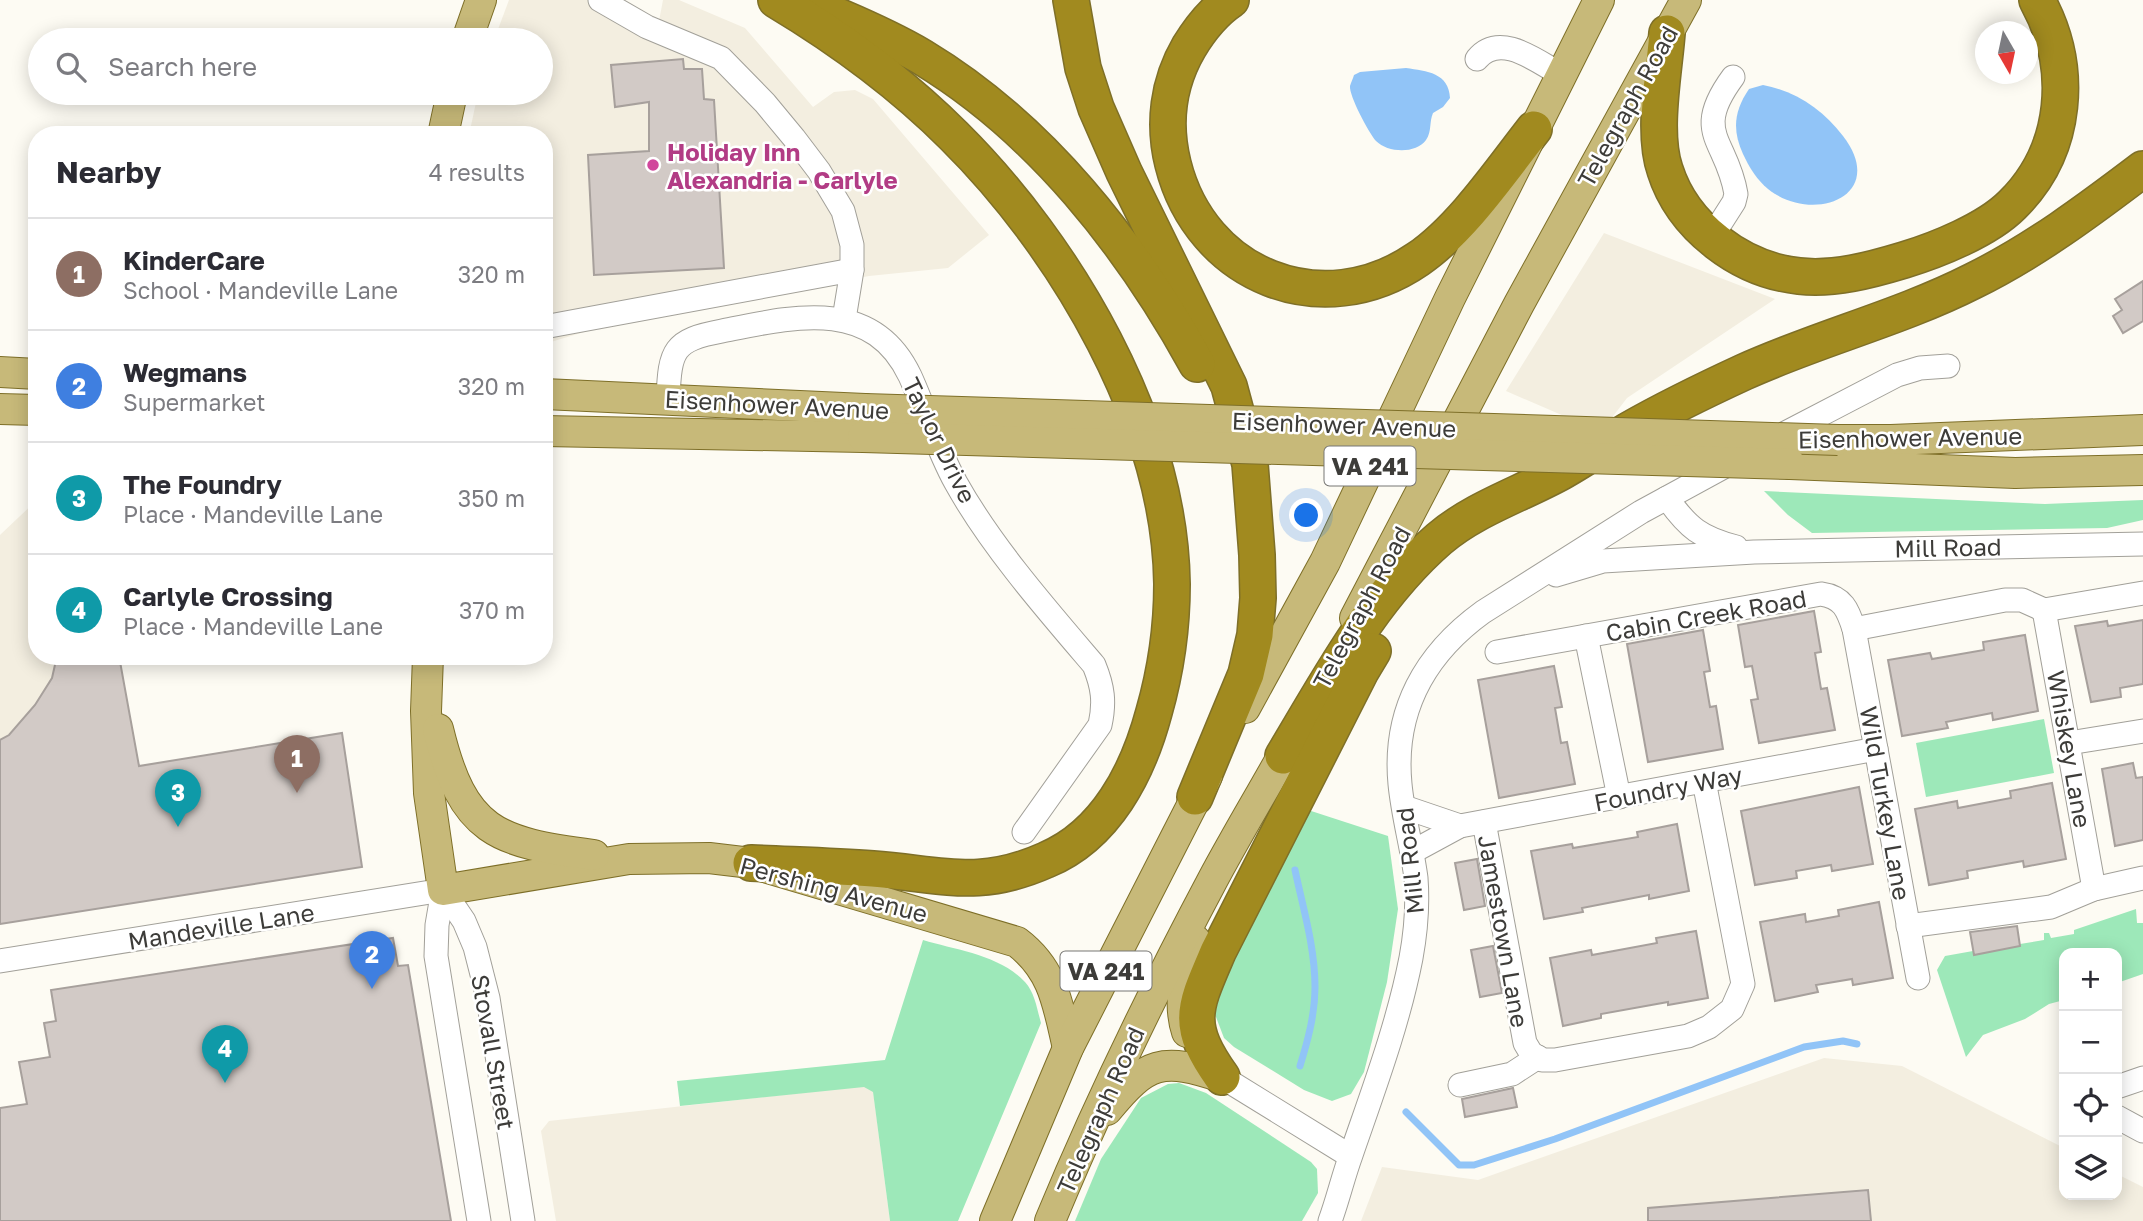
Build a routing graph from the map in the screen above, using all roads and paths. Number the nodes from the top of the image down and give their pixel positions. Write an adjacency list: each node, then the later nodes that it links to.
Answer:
1 (481, 0): 10 (main road)
2 (600, 0): 20 (street)
3 (776, 0): 59 (highway)
4 (799, 0): 36 (highway)
5 (1071, 0): 36 (highway)
6 (1231, 0): 17 (highway)
7 (1598, 0): 13 (main road, VA 241)
8 (1686, 0): 11 (main road, Telegraph Road / VA 241)
9 (2037, 0): 19 (highway)
10 (471, 28)
11 (1667, 33): 19 (highway); 49 (main road, Telegraph Road / VA 241)
12 (1477, 59): 13 (street)
13 (1560, 74): 17 (main road, VA 241)
14 (1733, 77): 19 (street)
15 (449, 105): 16 (main road)
16 (445, 126)
17 (1534, 129): 51 (main road, VA 241)
18 (2143, 169): 34 (highway)
19 (1711, 237)
20 (852, 270): 21 (street); 22 (street)
21 (844, 319): 27 (street, Taylor Drive); 56 (street, Taylor Drive)
22 (553, 325)
23 (1948, 366): 35 (street)
24 (0, 372): 25 (main road)
25 (28, 374)
26 (553, 394): 27 (main road, Eisenhower Avenue)
27 (668, 398): 30 (main road, Eisenhower Avenue)
28 (0, 409): 29 (main road)
29 (28, 410)
30 (864, 423): 31 (main road, Eisenhower Avenue); 32 (main road, Eisenhower Avenue, bridge); 33 (main road, Eisenhower Avenue, bridge)
31 (553, 430)
32 (2143, 430)
33 (2143, 470)
34 (1561, 472): 49 (highway); 69 (highway)
35 (1667, 498): 38 (street, Mill Road); 39 (street, Mill Road)
36 (1252, 511): 51 (highway)
37 (2143, 544): 38 (street, Mill Road)
38 (1754, 552): 39 (street, Mill Road)
39 (1527, 585): 53 (street, Mill Road)
40 (2143, 593): 41 (street)
41 (2044, 610): 42 (street); 47 (street, Whiskey Lane)
42 (1854, 629): 43 (street, Cabin Creek Road); 48 (street, Wild Turkey Lane)
43 (1586, 636): 44 (street, Cabin Creek Road); 52 (street)
44 (1497, 652)
45 (428, 666): 58 (main road); 63 (main road, Stovall Street)
46 (2143, 731): 47 (street)
47 (2069, 743): 62 (street, Whiskey Lane)
48 (1876, 749): 50 (street, Foundry Way); 64 (street, Wild Turkey Lane)
49 (1283, 755): 61 (main road, Telegraph Road / VA 241)
50 (1704, 781): 52 (street, Foundry Way); 68 (street, Jamestown Lane)
51 (1195, 797): 67 (main road, VA 241)
52 (1619, 797): 54 (street, Foundry Way)
53 (1404, 807): 55 (street, Foundry Way); 57 (street, Mill Road)
54 (1484, 822): 55 (street, Foundry Way); 68 (street, Jamestown Lane)
55 (1460, 826): 57 (street, Foundry Way)
56 (1024, 832)
57 (1412, 852): 76 (street, Mill Road)
58 (629, 859): 59 (main road, Pershing Avenue); 63 (main road, Pershing Avenue)
59 (751, 863): 67 (main road, Pershing Avenue)
60 (2143, 878): 62 (street)
61 (1213, 879): 69 (main road); 75 (main road, Telegraph Road / VA 241)
62 (2094, 889): 64 (street)
63 (443, 890): 65 (street, Mandeville Lane); 77 (street, Stovall Street); 78 (street, Stovall Street)
64 (1908, 926): 66 (street, Wild Turkey Lane)
65 (0, 961)
66 (1918, 978)
67 (1068, 1048): 79 (main road, VA 241)
68 (1538, 1057): 71 (street)
69 (1222, 1077): 75 (main road); 76 (street)
70 (2143, 1079): 72 (street)
71 (1460, 1085)
72 (2122, 1085)
73 (2122, 1120): 74 (street)
74 (2143, 1131)
75 (1087, 1135): 80 (main road, Telegraph Road / VA 241)
76 (1350, 1156): 81 (street, Mill Road)
77 (479, 1221)
78 (523, 1221)
79 (995, 1221)
80 (1050, 1221)
81 (1330, 1221)

